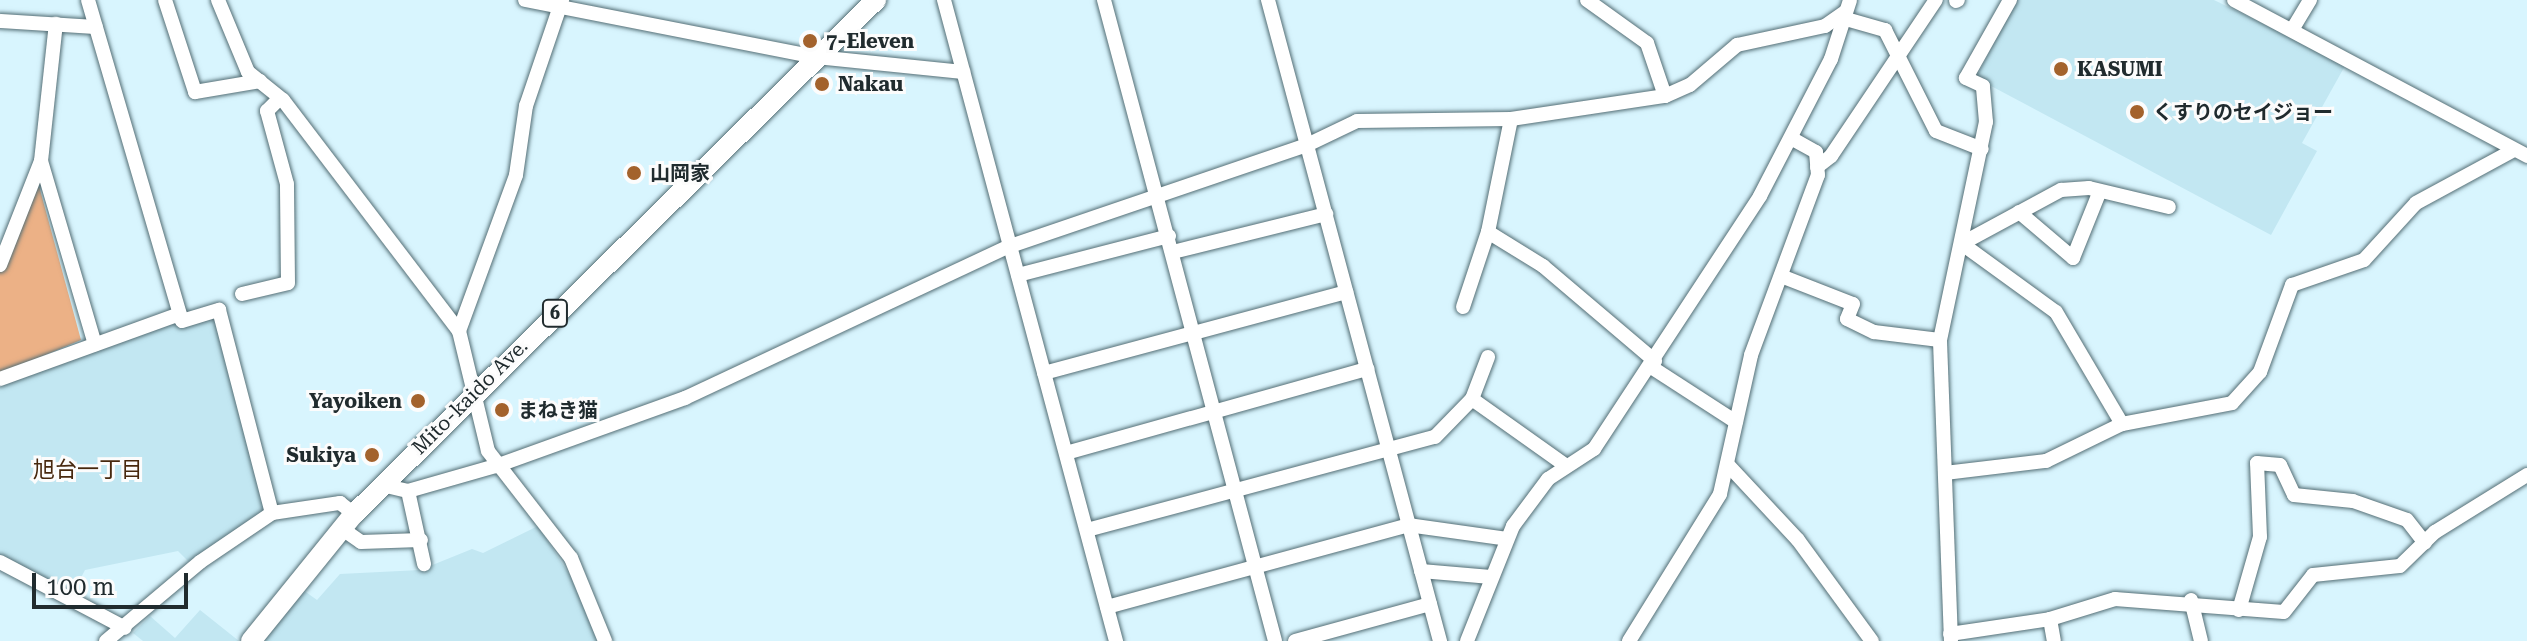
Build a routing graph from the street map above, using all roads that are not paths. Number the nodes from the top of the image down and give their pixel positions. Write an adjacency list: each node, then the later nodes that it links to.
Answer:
1 (88, 0): 19 (street)
2 (165, 0): 24 (street)
3 (235, 0): 15 (street)
4 (525, 0): 14 (street)
5 (876, 0): 22 (highway, Mito-kaido Ave. / 6)
6 (944, 0): 23 (street)
7 (1104, 0): 35 (street)
8 (1268, 0): 29 (street)
9 (1587, 0): 25 (street)
10 (1936, 0): 21 (street)
11 (2010, 0): 30 (street)
12 (2310, 0): 20 (street)
13 (2241, 2): 20 (street)
14 (559, 4): 22 (street); 51 (street)
15 (221, 6): 24 (street)
16 (1847, 10): 21 (street); 25 (street); 28 (street)
17 (0, 21): 18 (street)
18 (56, 24): 19 (street); 32 (street)
19 (96, 27): 50 (street)
20 (2292, 30): 31 (street)
21 (1901, 55): 30 (street); 33 (street)
22 (816, 57): 23 (street); 60 (highway, Mito-kaido Ave. / 6)
23 (963, 72): 42 (street)
24 (260, 81): 26 (street)
25 (1665, 96): 27 (street)
26 (280, 98): 48 (street); 51 (street)
27 (1511, 119): 29 (street); 39 (street)
28 (1793, 139): 33 (street); 56 (street)
29 (1307, 145): 35 (street); 38 (street)
30 (1982, 149): 41 (street)
31 (2521, 153): 64 (street)
32 (41, 161): 44 (street); 54 (street)
33 (1817, 167): 46 (street)
34 (2100, 191): 36 (street); 37 (street); 37 (street)
35 (1158, 196): 40 (street); 42 (street)
36 (2169, 207)
37 (2019, 212): 41 (street)
38 (1326, 214): 43 (street); 47 (street)
39 (1488, 232): 49 (street); 56 (street)
40 (1169, 236): 43 (street); 45 (street)
41 (1963, 245): 53 (street); 64 (street)
42 (1010, 246): 45 (street); 68 (street)
43 (1173, 252): 52 (street)
44 (1, 262)
45 (1018, 275): 58 (street)
46 (1781, 276): 53 (street); 63 (street)
47 (1346, 292): 52 (street); 57 (street)
48 (242, 294)
49 (1463, 307)
50 (180, 314): 54 (street); 75 (street)
51 (459, 331): 60 (street)
52 (1192, 331): 58 (street); 62 (street)
53 (1940, 340): 70 (street)
54 (95, 344): 59 (street)
55 (1488, 357): 61 (street)
56 (1653, 364): 63 (street); 67 (street)
57 (1367, 369): 62 (street); 65 (street)
58 (1044, 373): 66 (street)
59 (0, 379)
60 (477, 390): 68 (street); 72 (highway, Mito-kaido Ave. / 6)
61 (1472, 399): 65 (street); 67 (street)
62 (1213, 410): 66 (street); 73 (street)
63 (1736, 422): 69 (street)
64 (2122, 424): 70 (street)
65 (1388, 451): 73 (street); 77 (street)
66 (1066, 453): 78 (street)
67 (1565, 465): 79 (street)
68 (496, 466): 74 (street); 96 (street)
69 (1729, 466): 102 (street); 103 (street)
70 (1945, 473): 93 (street)
71 (2527, 475): 81 (street)
72 (382, 485): 74 (street); 76 (highway, Mito-kaido Ave. / 6)
73 (1234, 488): 78 (street); 84 (street)
74 (408, 491): 80 (street)
75 (272, 513): 76 (street); 92 (street)
76 (347, 521): 80 (street); 95 (highway, Mito-kaido Ave. / 6)
77 (1408, 525): 79 (street); 84 (street); 85 (street)
78 (1087, 530): 89 (street)
79 (1507, 539): 86 (street)
80 (421, 540): 83 (street)
81 (2425, 543): 90 (street); 90 (street)
82 (0, 562): 92 (street)
83 (424, 564)
84 (1256, 567): 89 (street); 98 (street)
85 (1421, 571): 86 (street); 88 (street)
86 (1491, 577): 101 (street)
87 (2191, 600): 90 (street); 91 (street); 105 (street)
88 (1430, 604): 99 (street); 100 (street)
89 (1107, 607): 97 (street)
90 (2239, 610)
91 (2050, 619): 93 (street); 104 (street)
92 (125, 628): 94 (street)
93 (1951, 637)
94 (106, 641)
95 (251, 641)
96 (605, 641)
97 (1116, 641)
98 (1275, 641)
99 (1295, 641)
100 (1440, 641)
101 (1467, 641)
102 (1629, 641)
103 (1872, 641)
104 (2054, 641)
105 (2201, 641)

